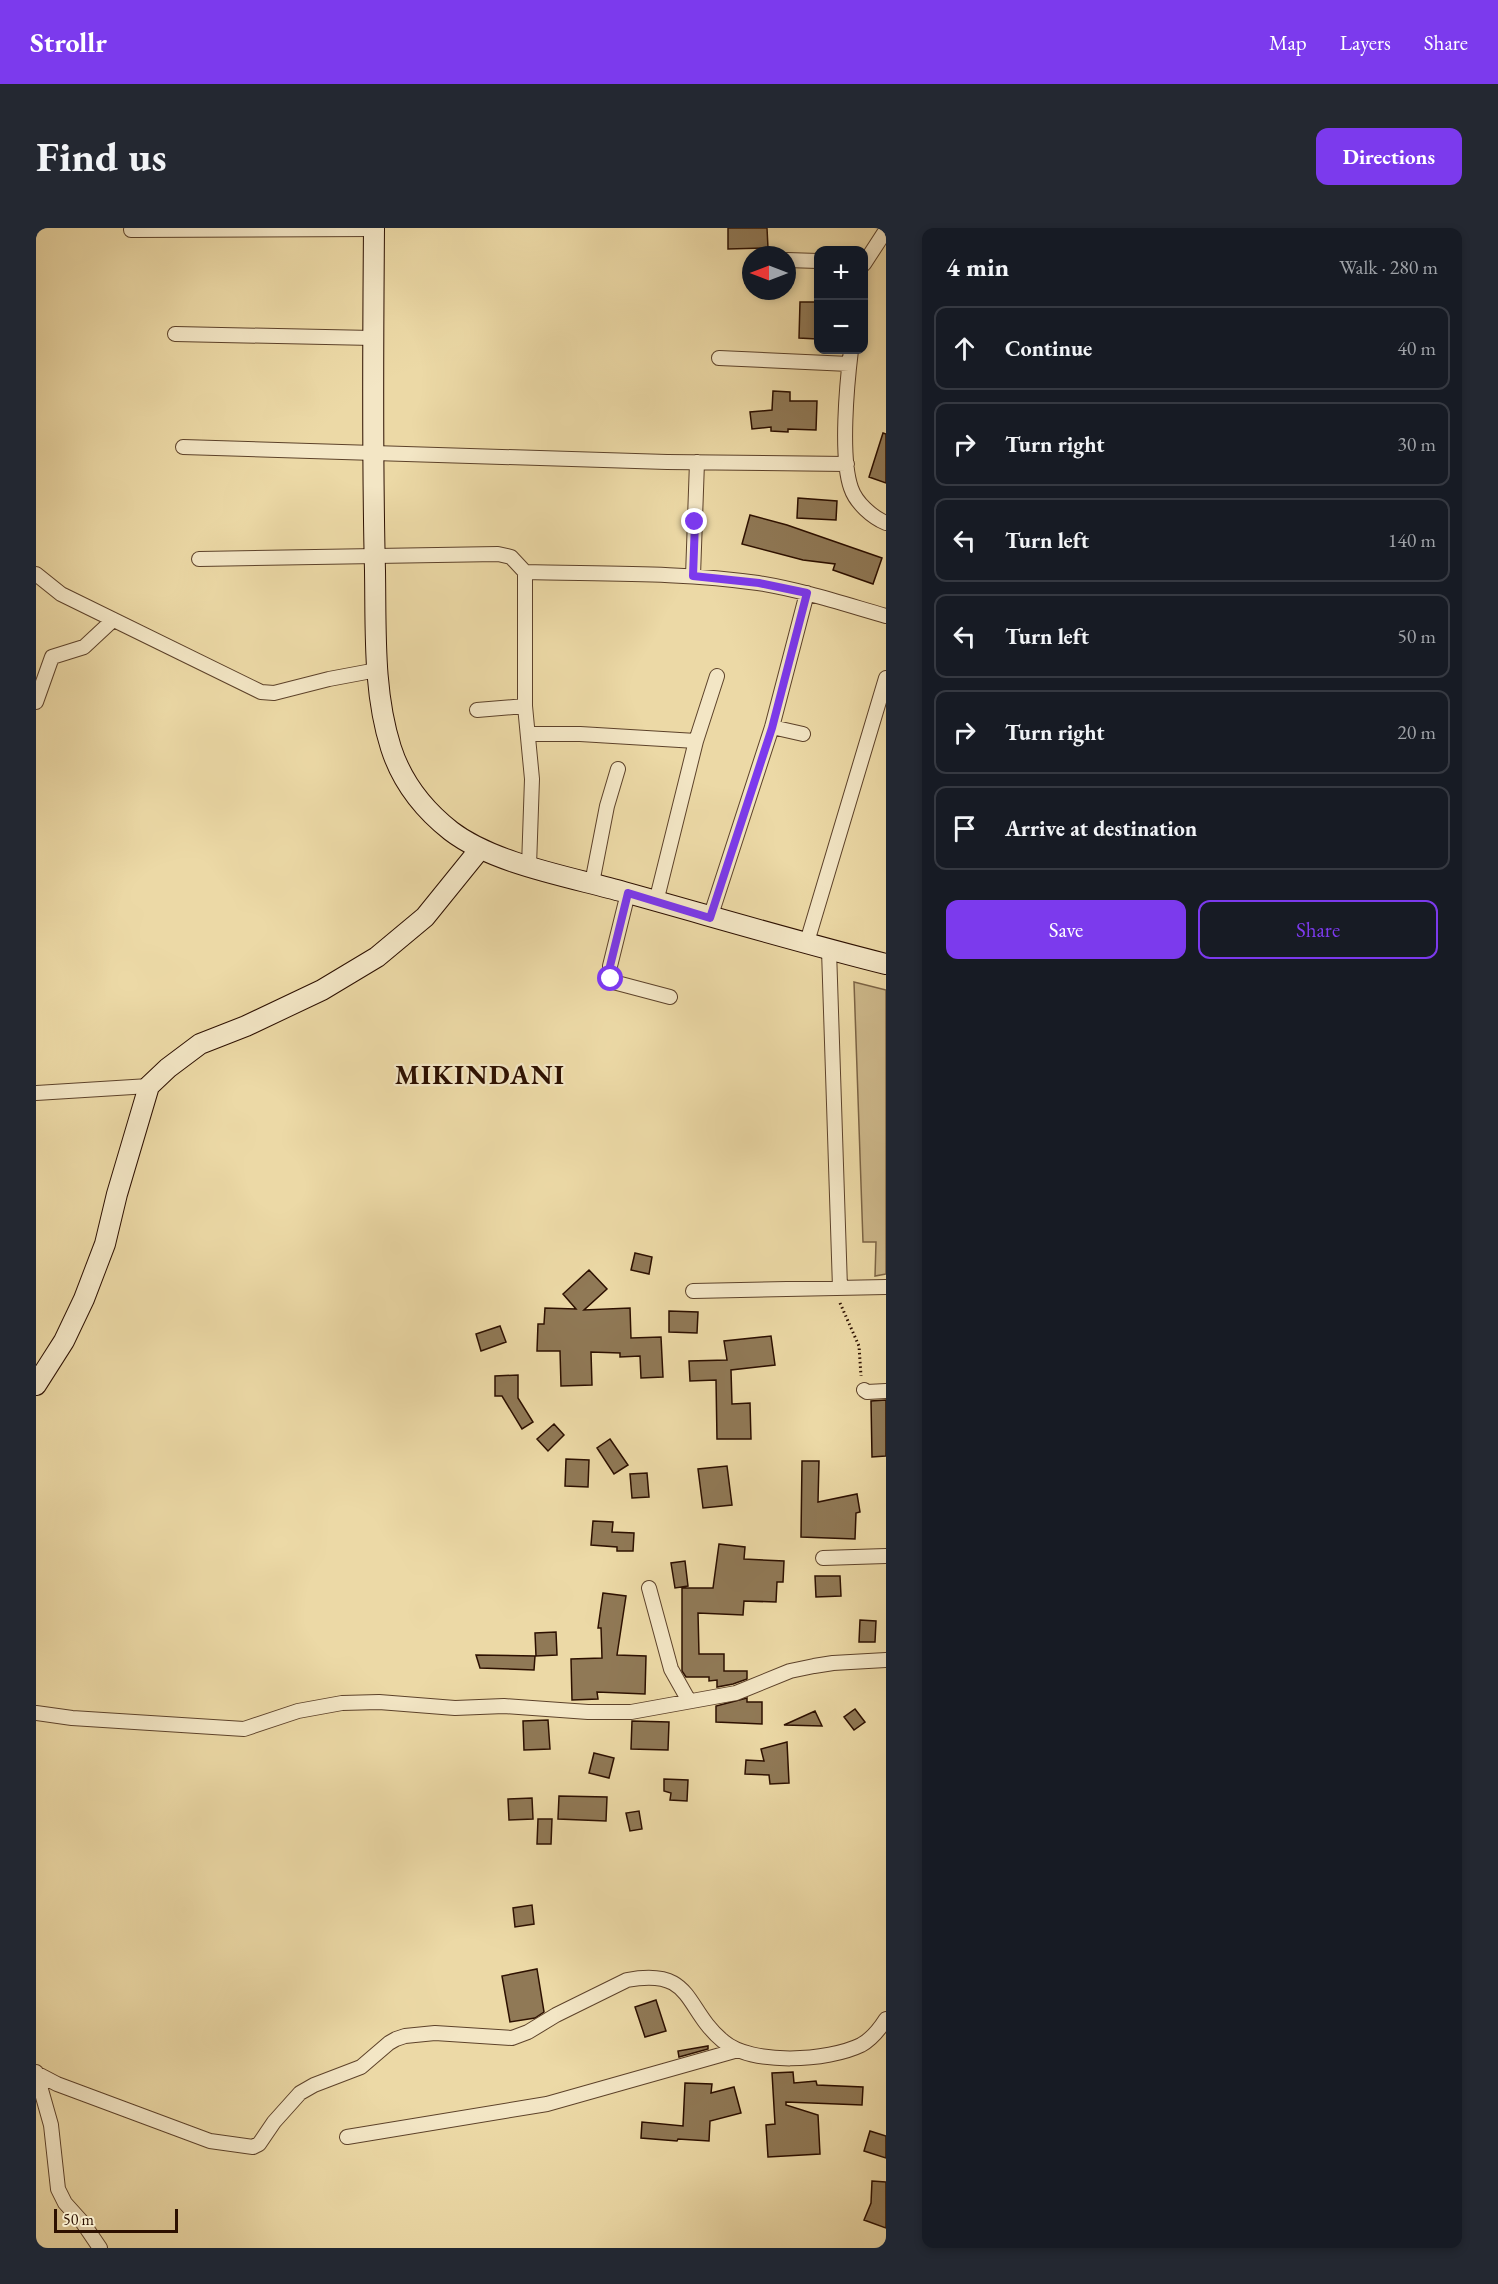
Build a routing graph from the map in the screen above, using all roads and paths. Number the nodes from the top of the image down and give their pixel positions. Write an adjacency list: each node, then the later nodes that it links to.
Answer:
1 (374, 229): 2 (street); 8 (street)
2 (131, 230)
3 (886, 230): 4 (street)
4 (868, 258)
5 (796, 260): 6 (street)
6 (814, 261)
7 (175, 334): 8 (street)
8 (373, 338): 13 (street)
9 (850, 354): 11 (street)
10 (719, 358): 11 (street)
11 (849, 364): 15 (street)
12 (183, 447): 13 (street)
13 (373, 452): 14 (street); 17 (street)
14 (697, 462): 15 (street); 21 (street)
15 (847, 464): 16 (street)
16 (886, 523)
17 (374, 557): 18 (street); 19 (street); 25 (street)
18 (199, 559)
19 (525, 572): 21 (street); 29 (street)
20 (36, 574): 24 (street)
21 (693, 576): 22 (street)
22 (807, 593): 23 (street); 31 (street)
23 (886, 616)
24 (113, 620): 25 (street); 28 (street)
25 (377, 670): 36 (street)
26 (717, 676): 34 (street)
27 (886, 678): 42 (street)
28 (36, 702)
29 (525, 706): 30 (street); 32 (street)
30 (477, 710)
31 (772, 728): 33 (street); 41 (street)
32 (528, 734): 34 (street); 37 (street)
33 (804, 734)
34 (696, 741): 40 (street)
35 (618, 769): 38 (street)
36 (480, 849): 37 (street); 46 (street)
37 (529, 866): 38 (street)
38 (592, 883): 39 (street)
39 (628, 893): 40 (street); 45 (street)
40 (656, 902): 41 (street)
41 (710, 918): 42 (street)
42 (807, 942): 43 (street)
43 (829, 950): 44 (street); 49 (street)
44 (886, 964)
45 (670, 998)
46 (149, 1086): 47 (street); 51 (street)
47 (36, 1093)
48 (886, 1287): 49 (street)
49 (840, 1288): 50 (street); 52 (path)
50 (693, 1291)
51 (36, 1385)
52 (864, 1390): 53 (street)
53 (886, 1391)
54 (886, 1556): 55 (street)
55 (823, 1558)
56 (649, 1588): 58 (street)
57 (886, 1660): 58 (street)
58 (689, 1701): 59 (street)
59 (36, 1713)
60 (886, 2019): 61 (street)
61 (738, 2050): 62 (street); 63 (street)
62 (36, 2072): 64 (street)
63 (347, 2137)
64 (100, 2248)

